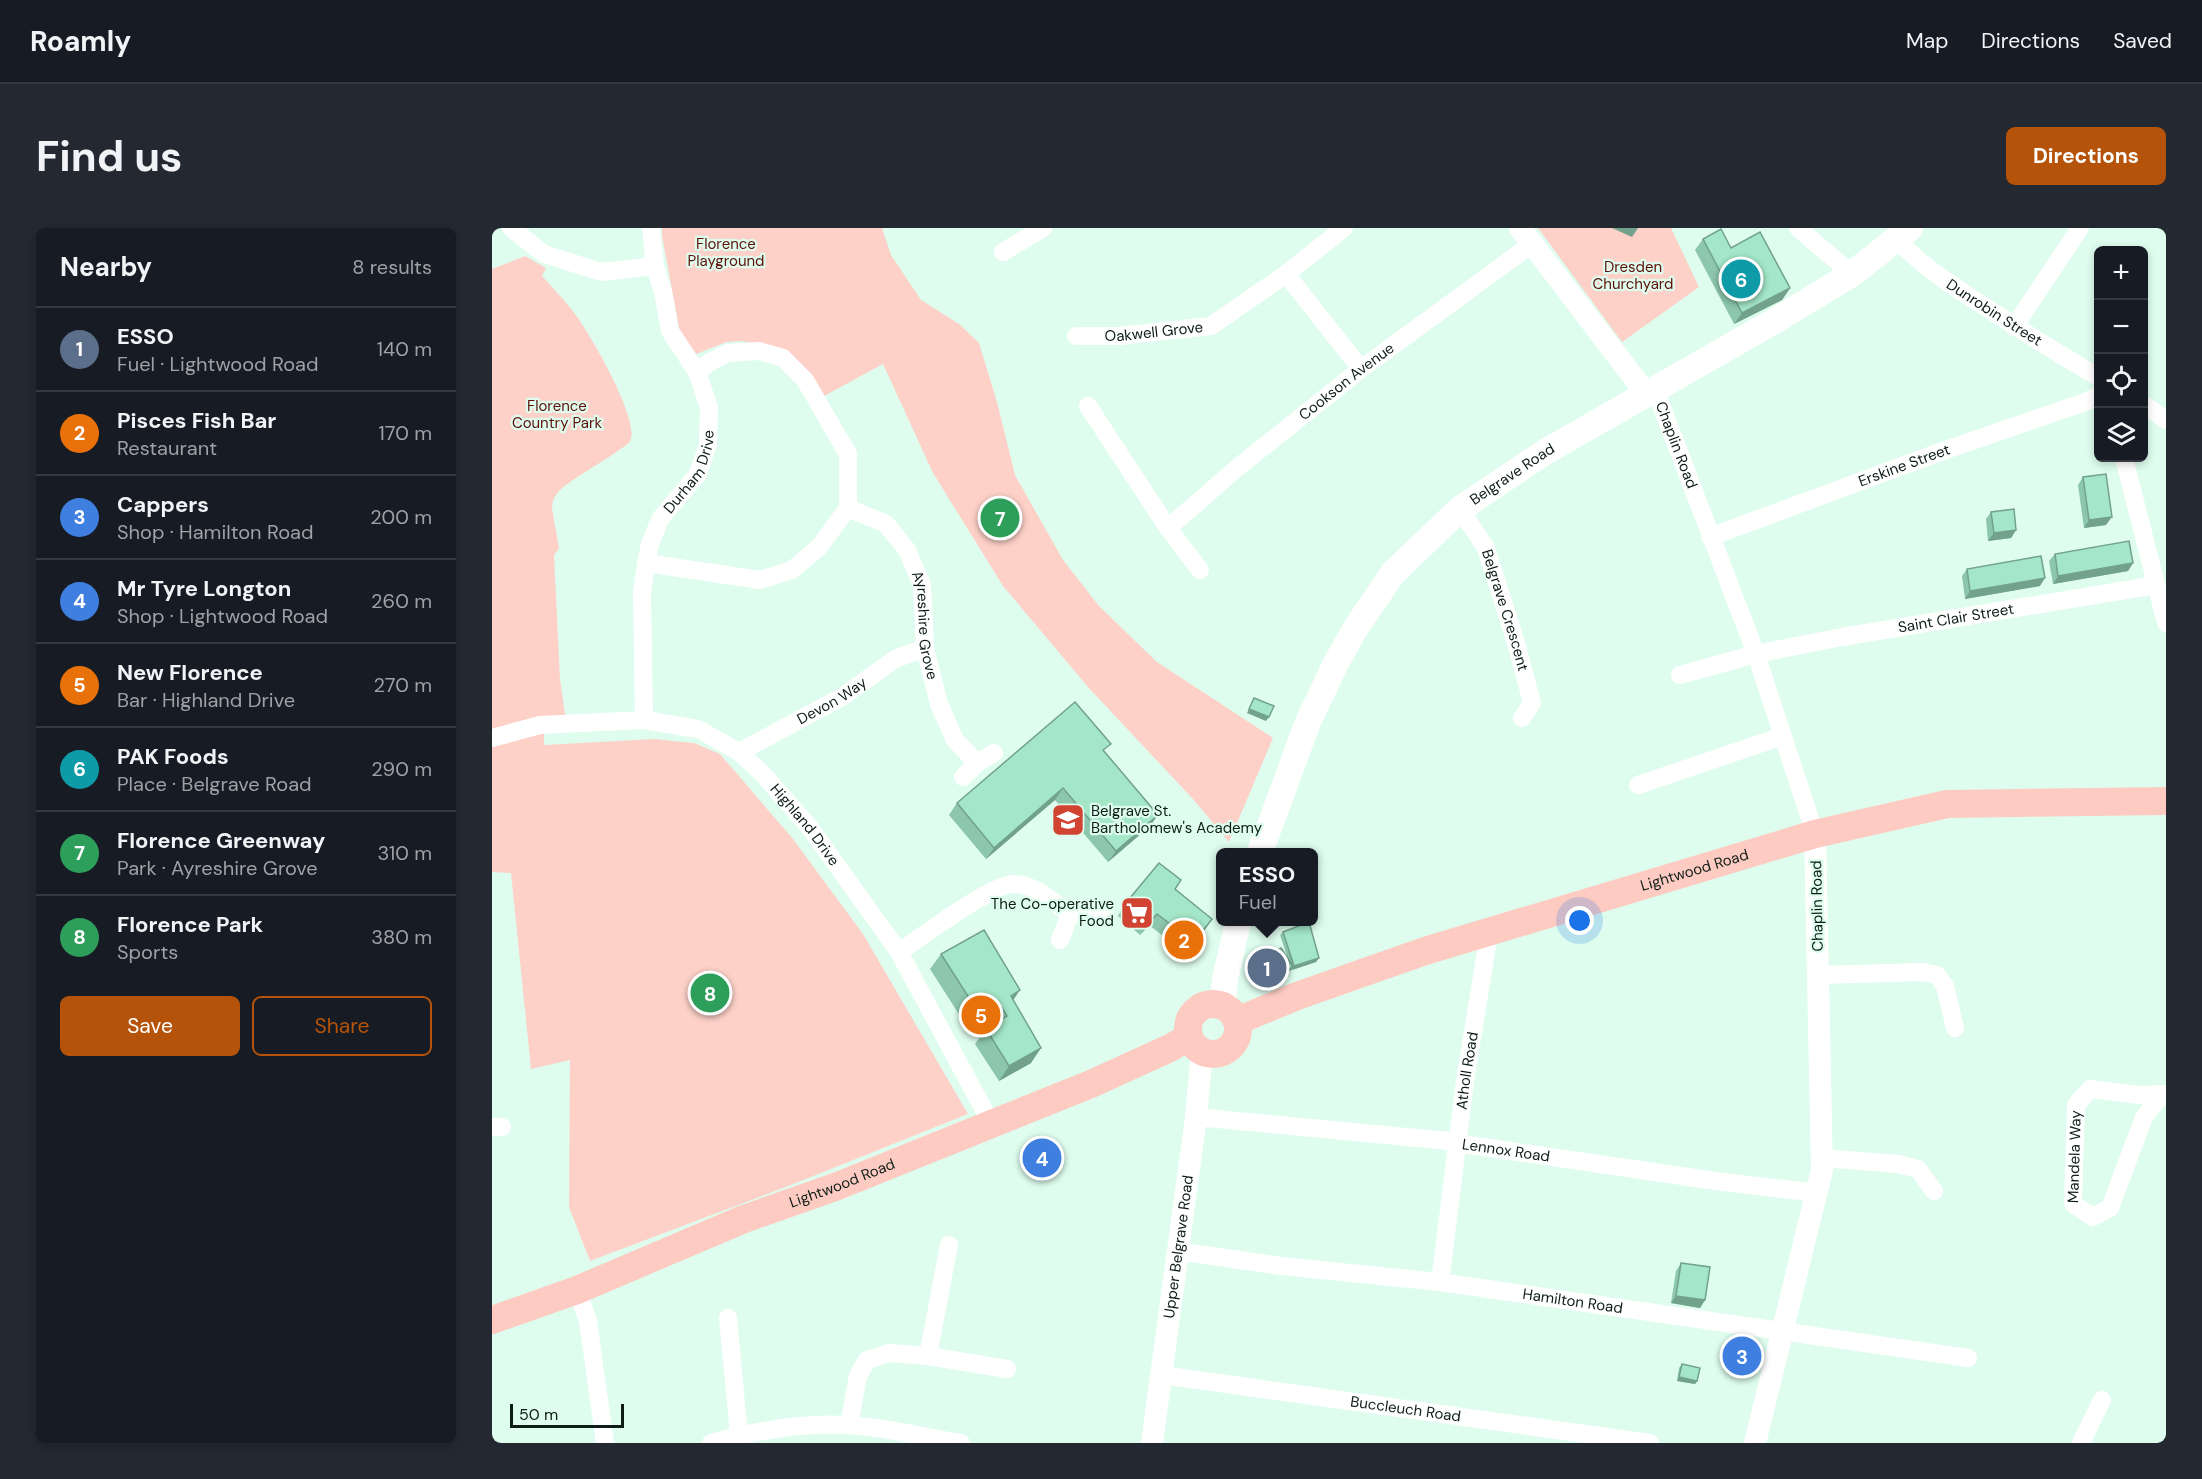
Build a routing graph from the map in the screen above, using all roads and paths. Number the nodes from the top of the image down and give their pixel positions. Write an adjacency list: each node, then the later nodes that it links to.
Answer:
1 (511, 228): 10 (street)
2 (651, 228): 10 (street, Durham Drive)
3 (1043, 228): 9 (street)
4 (1344, 228): 11 (street, Oakwell Grove)
5 (1798, 228): 12 (street)
6 (2080, 228): 13 (street)
7 (1903, 234): 12 (main road, Belgrave Road); 13 (street, Dunrobin Street)
8 (1526, 236): 15 (street, Cookson Avenue); 18 (street, Chaplin Road)
9 (1003, 252)
10 (655, 266): 16 (street, Durham Drive)
11 (1286, 274): 14 (street, Oakwell Grove); 15 (street)
12 (1852, 274): 18 (main road, Belgrave Road)
13 (2014, 327): 17 (street, Dunrobin Street)
14 (1077, 336)
15 (1361, 369): 26 (street, Cookson Avenue)
16 (697, 372): 24 (street); 28 (street, Durham Drive)
17 (2094, 375)
18 (1651, 392): 25 (main road, Belgrave Road); 27 (street, Chaplin Road)
19 (2094, 397): 27 (street, Erskine Street)
20 (1088, 406): 26 (street)
21 (2148, 408): 22 (street)
22 (2166, 420)
23 (2125, 462): 30 (street)
24 (848, 508): 28 (street); 32 (street, Ayreshire Grove)
25 (1460, 509): 35 (street, Belgrave Crescent); 46 (main road, Belgrave Road)
26 (1168, 528): 29 (street)
27 (1710, 537): 33 (street, Chaplin Road)
28 (646, 563): 36 (street, Durham Drive)
29 (1191, 567)
30 (2156, 585): 31 (street); 33 (street, Saint Clair Street)
31 (2166, 623)
32 (925, 648): 39 (street, Devon Way); 41 (street, Ayreshire Grove)
33 (1756, 654): 34 (street, Saint Clair Street); 37 (street, Chaplin Road)
34 (1680, 675)
35 (1522, 718)
36 (644, 720): 38 (street, Highland Drive); 39 (street, Highland Drive)
37 (1783, 736): 43 (street); 45 (street, Chaplin Road)
38 (492, 738)
39 (739, 752): 52 (street, Highland Drive)
40 (994, 753): 41 (street)
41 (977, 763): 42 (street)
42 (963, 777)
43 (1638, 785)
44 (2166, 801): 45 (main road, Lightwood Road)
45 (1815, 834): 50 (main road, Lightwood Road); 53 (street, Chaplin Road)
46 (1261, 848)
47 (1070, 914): 48 (street); 51 (street); 52 (street)
48 (1105, 914)
49 (1237, 926): 54 (main road)
50 (1482, 933): 54 (main road, Lightwood Road); 60 (street, Atholl Road)
51 (1060, 940)
52 (899, 952): 59 (street, Highland Drive)
53 (1819, 975): 55 (street); 61 (street, Chaplin Road)
54 (1230, 1013): 56 (main road); 56 (main road)
55 (1955, 1028)
56 (1196, 1044): 58 (street, Upper Belgrave Road); 59 (main road, Lightwood Road)
57 (2164, 1094): 57 (street, Mandela Way)
58 (1196, 1117): 60 (street, Lennox Road); 65 (street, Upper Belgrave Road)
59 (991, 1123): 67 (main road, Lightwood Road)
60 (1456, 1143): 63 (street, Lennox Road); 66 (street, Atholl Road)
61 (1823, 1158): 62 (street); 63 (street, Chaplin Road)
62 (1934, 1191)
63 (1816, 1193): 70 (street, Chaplin Road)
64 (949, 1245): 71 (street)
65 (1177, 1251): 66 (street, Hamilton Road); 74 (street, Upper Belgrave Road)
66 (1440, 1282): 70 (street, Hamilton Road)
67 (577, 1290): 68 (main road, Lightwood Road); 78 (street)
68 (492, 1320)
69 (734, 1327): 77 (street)
70 (1782, 1330): 72 (street, Hamilton Road); 83 (street, Chaplin Road)
71 (928, 1356): 73 (street); 76 (street)
72 (1968, 1358)
73 (997, 1363)
74 (1162, 1375): 81 (street, Upper Belgrave Road); 82 (street, Buccleuch Road)
75 (2103, 1411): 84 (street)
76 (849, 1425): 77 (street); 80 (street)
77 (739, 1435): 79 (street)
78 (605, 1443)
79 (711, 1443)
80 (961, 1443)
81 (1152, 1443)
82 (1650, 1443)
83 (1755, 1443)
84 (2081, 1443)

